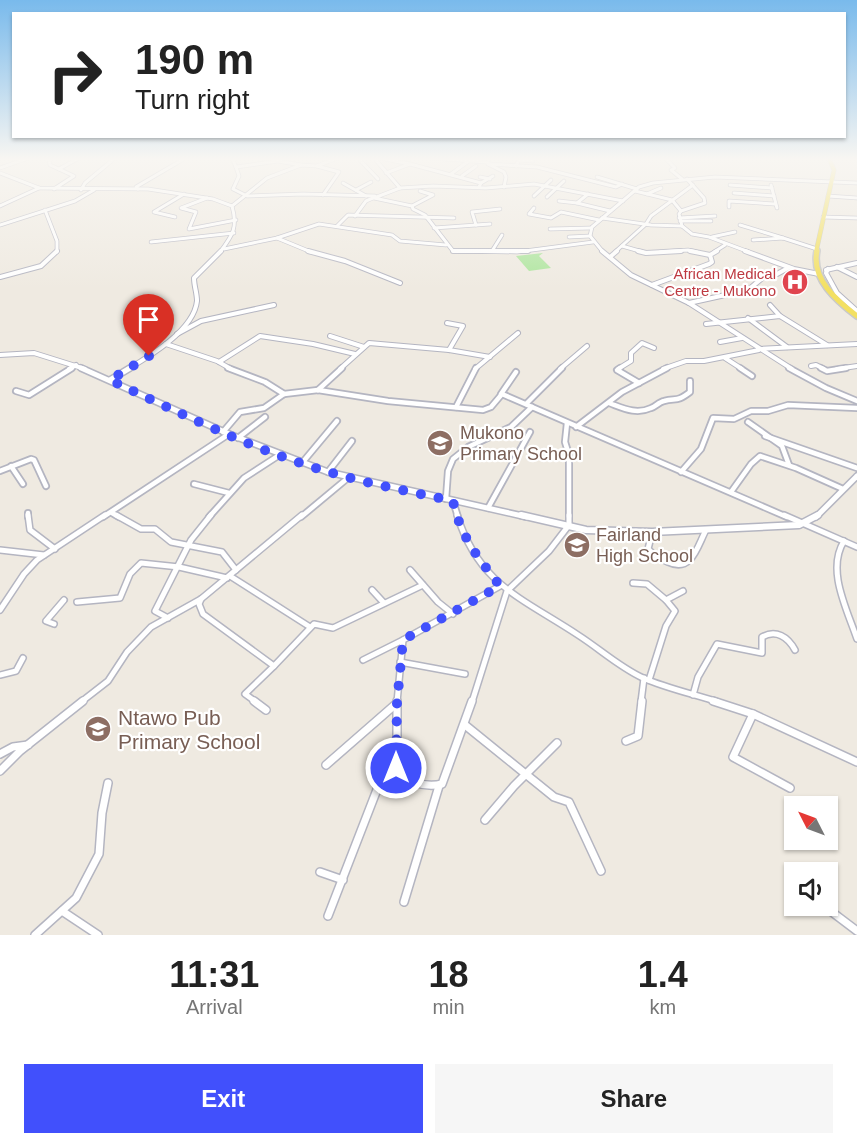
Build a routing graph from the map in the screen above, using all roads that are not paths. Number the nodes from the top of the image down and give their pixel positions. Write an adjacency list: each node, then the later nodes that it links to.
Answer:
1 (622, 201): 25 (street)
2 (673, 201): 26 (street)
3 (73, 202): 24 (street)
4 (171, 202): 29 (street)
5 (198, 202): 35 (street)
6 (218, 202): 19 (street)
7 (239, 202): 19 (street)
8 (366, 202): 27 (street)
9 (394, 202): 20 (street)
10 (420, 202): 20 (street)
11 (565, 202): 18 (street)
12 (672, 202): 41 (street)
13 (705, 202): 26 (street)
14 (729, 202): 21 (street)
15 (735, 202): 16 (street)
16 (775, 202)
17 (827, 202): 30 (main road)
18 (577, 203): 25 (street)
19 (232, 206): 35 (street)
20 (412, 206): 31 (street)
21 (729, 207)
22 (534, 208): 34 (street)
23 (500, 209): 40 (street)
24 (45, 210): 39 (street); 72 (street)
25 (610, 211): 34 (street)
26 (681, 211): 36 (street)
27 (355, 216): 31 (street); 43 (street)
28 (716, 216): 36 (street)
29 (175, 217)
30 (823, 217): 33 (street); 63 (main road)
31 (426, 218): 32 (street); 45 (street)
32 (454, 218)
33 (857, 218)
34 (601, 219): 41 (street); 46 (street)
35 (236, 220): 49 (street)
36 (680, 220): 37 (street); 44 (street)
37 (711, 221)
38 (490, 224): 40 (street)
39 (0, 225)
40 (476, 225): 45 (street)
41 (646, 225): 44 (street); 61 (street)
42 (740, 225): 55 (street)
43 (337, 226): 54 (street); 59 (street)
44 (682, 226): 53 (street)
45 (434, 228): 59 (street)
46 (591, 228): 47 (street); 51 (street)
47 (550, 229)
48 (735, 232): 53 (street)
49 (234, 233): 57 (street); 62 (street)
50 (502, 235): 64 (street)
51 (590, 236): 52 (street); 58 (street)
52 (569, 237)
53 (709, 237): 60 (street)
54 (277, 238): 62 (street); 74 (street)
55 (783, 238): 56 (street); 63 (street)
56 (753, 240)
57 (152, 242)
58 (593, 242): 64 (street); 66 (street)
59 (447, 245): 64 (street)
60 (725, 245): 65 (street); 69 (street)
61 (622, 246): 65 (street); 66 (street)
62 (224, 249): 87 (street)
63 (817, 249): 71 (main road)
64 (492, 251)
65 (710, 255): 75 (street)
66 (610, 257): 75 (street)
67 (857, 263): 68 (street)
68 (837, 267): 70 (street); 73 (street)
69 (789, 268): 71 (street); 76 (street)
70 (828, 269): 71 (street); 79 (street)
71 (818, 273): 81 (main road)
72 (0, 277)
73 (857, 277)
74 (400, 283)
75 (652, 285): 76 (street)
76 (689, 303): 83 (street)
77 (274, 304): 87 (street)
78 (770, 304): 80 (street)
79 (857, 311)
80 (780, 316): 82 (street); 93 (street)
81 (857, 316)
82 (748, 318): 83 (street); 96 (street)
83 (720, 322): 85 (street); 89 (street)
84 (447, 323): 98 (street)
85 (706, 324)
86 (518, 333): 102 (street)
87 (177, 334): 91 (street)
88 (330, 336): 95 (street)
89 (742, 338): 90 (street); 99 (street)
90 (720, 342)
91 (166, 344): 104 (street); 110 (street)
92 (857, 344): 93 (street)
93 (827, 345): 96 (street)
94 (587, 346): 119 (street)
95 (364, 347): 98 (street); 100 (street)
96 (789, 347): 99 (street)
97 (654, 348): 112 (street)
98 (449, 350): 102 (street)
99 (758, 350): 103 (street); 117 (street)
100 (355, 354): 104 (street); 113 (street)
101 (0, 355): 105 (street)
102 (490, 357): 121 (street)
103 (725, 358): 109 (street); 112 (street)
104 (219, 362): 115 (street)
105 (76, 365): 110 (street); 114 (street)
106 (811, 366): 107 (street)
107 (857, 366)
108 (516, 372): 116 (street)
109 (752, 376)
110 (110, 380): 129 (street)
111 (690, 381): 118 (street)
112 (639, 383): 118 (street)
113 (318, 390): 115 (street); 121 (street)
114 (16, 391)
115 (284, 394): 129 (street)
116 (501, 394): 119 (street); 121 (street)
117 (857, 401)
118 (609, 403): 127 (street)
119 (526, 404): 120 (street)
120 (532, 406): 126 (street); 149 (street)
121 (456, 407)
122 (857, 408): 140 (street)
123 (265, 417): 131 (street)
124 (337, 422): 134 (street)
125 (748, 422): 130 (street)
126 (567, 423): 127 (street); 154 (street)
127 (576, 427): 140 (street)
128 (530, 432): 150 (street)
129 (226, 433): 131 (street); 152 (street)
130 (765, 436): 135 (street); 137 (street)
131 (238, 438): 133 (street)
132 (352, 441): 139 (street)
133 (281, 454): 134 (street); 148 (street)
134 (302, 463): 139 (street)
135 (789, 465): 146 (street); 147 (street)
136 (11, 466): 138 (street); 143 (street); 145 (street)
137 (857, 468)
138 (0, 471)
139 (328, 472): 141 (street)
140 (681, 472): 147 (street)
141 (349, 477): 149 (street); 164 (street)
142 (857, 477): 146 (street)
143 (23, 484)
144 (194, 484): 148 (street)
145 (46, 486)
146 (843, 489): 153 (street)
147 (731, 492): 153 (street)
148 (229, 494): 158 (street)
149 (450, 500): 150 (street); 169 (street)
150 (488, 508): 154 (street)
151 (28, 513): 160 (street)
152 (112, 513): 158 (street); 160 (street)
153 (804, 523): 155 (street); 157 (street)
154 (569, 525): 156 (street); 171 (street)
155 (705, 530): 156 (street); 156 (street)
156 (646, 532)
157 (844, 541): 159 (street); 183 (street)
158 (189, 543): 163 (street); 164 (street)
159 (857, 547)
160 (55, 549): 162 (street)
161 (0, 550): 162 (street)
162 (44, 555): 178 (street)
163 (179, 567): 166 (street); 176 (street); 180 (street)
164 (237, 570): 166 (street)
165 (410, 570): 168 (street)
166 (228, 577): 173 (street); 182 (street)
167 (633, 583): 175 (street)
168 (423, 585): 177 (street); 179 (street)
169 (500, 586): 171 (street); 179 (street)
170 (372, 590): 177 (street)
171 (507, 591): 192 (street); 197 (street)
172 (683, 591): 175 (street)
173 (201, 599): 180 (street); 189 (street)
174 (64, 600): 181 (street)
175 (666, 600): 192 (street)
176 (77, 602)
177 (384, 603): 182 (street)
178 (0, 610)
179 (453, 614): 184 (street)
180 (168, 618): 200 (street)
181 (54, 624)
182 (310, 627): 189 (street)
183 (857, 639)
184 (403, 640): 187 (street); 188 (street)
185 (795, 650): 193 (street)
186 (23, 658): 191 (street)
187 (363, 660)
188 (400, 662): 190 (street); 194 (street)
189 (274, 666): 195 (street)
190 (465, 674)
191 (0, 675)
192 (647, 679): 193 (street); 198 (street)
193 (693, 695): 196 (street)
194 (397, 703): 203 (street); 204 (street)
195 (266, 710)
196 (753, 714): 202 (street); 209 (street)
197 (465, 725): 206 (street); 208 (street)
198 (626, 741)
199 (557, 743): 206 (street)
200 (28, 745): 201 (street); 205 (street)
201 (0, 754)
202 (857, 762)
203 (326, 765)
204 (396, 768): 208 (street); 213 (street)
205 (0, 771)
206 (527, 773): 210 (street); 211 (street)
207 (108, 783): 215 (street)
208 (439, 786): 214 (street)
209 (790, 788)
210 (485, 820)
211 (601, 871)
212 (320, 872): 213 (street)
213 (343, 880): 216 (street)
214 (404, 902)
215 (62, 911): 219 (street); 220 (street)
216 (328, 916)
217 (837, 916): 218 (street)
218 (857, 931)
219 (36, 935)
220 (98, 935)

